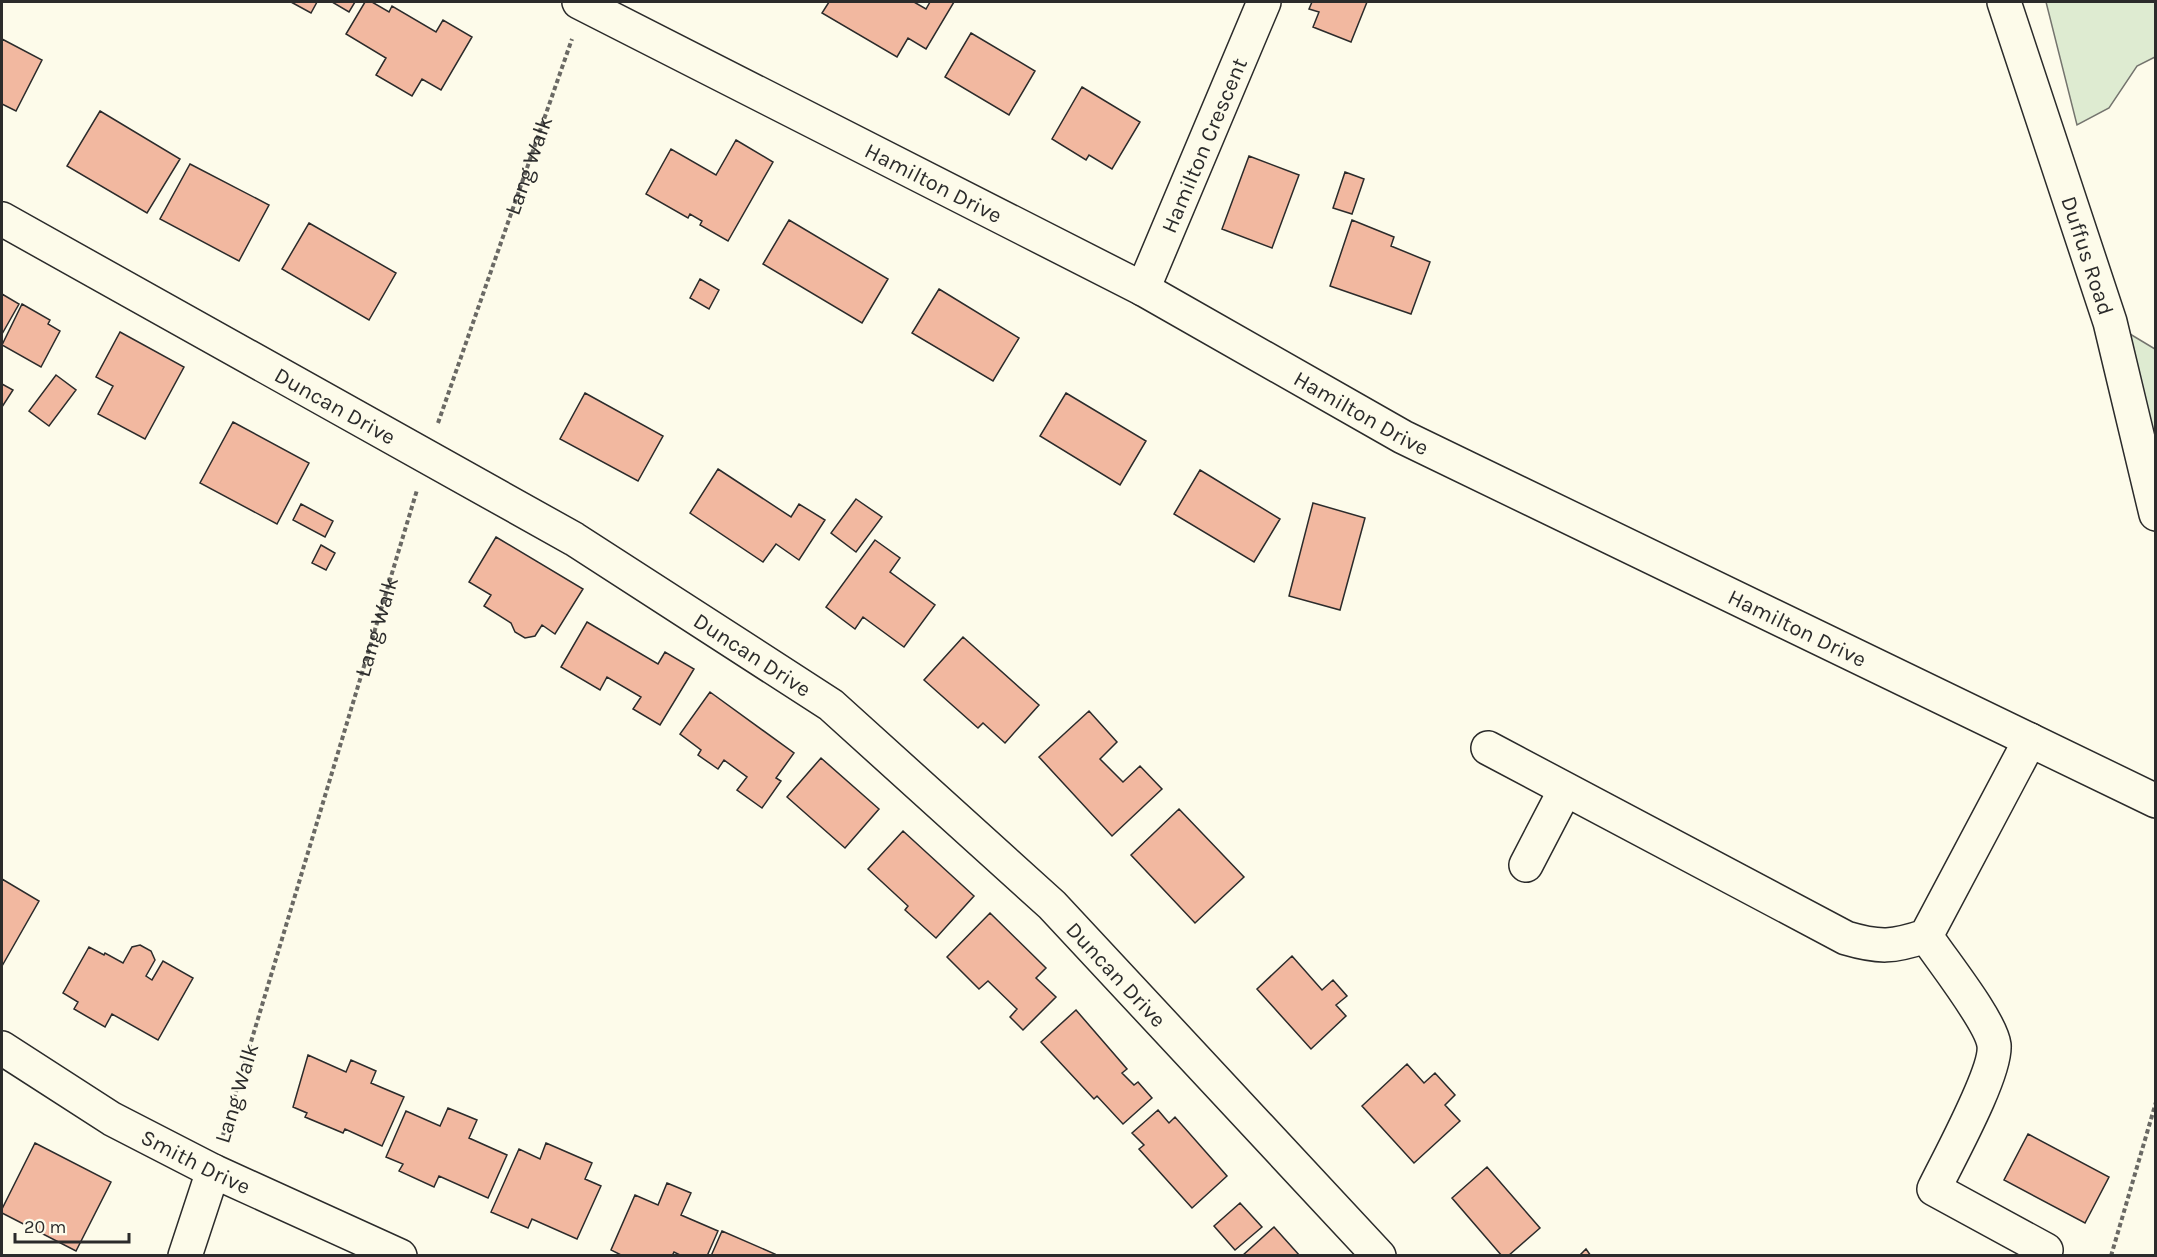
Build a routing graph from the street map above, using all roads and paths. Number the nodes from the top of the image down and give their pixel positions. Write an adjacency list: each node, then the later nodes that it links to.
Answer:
1 (1264, 2): 5 (street, Hamilton Crescent)
2 (2004, 2): 7 (street, Duffus Road)
3 (581, 3): 5 (street, Hamilton Drive); 6 (path, Lang Walk)
4 (2, 219): 6 (street, Duncan Drive)
5 (1143, 289): 8 (street, Hamilton Drive)
6 (427, 458): 16 (path, Lang Walk); 20 (street, Duncan Drive)
7 (2156, 514)
8 (2030, 740): 11 (street, Hamilton Drive); 13 (street)
9 (1488, 748): 10 (street)
10 (1565, 790): 12 (street); 13 (street)
11 (2156, 801)
12 (1526, 865)
13 (1926, 936): 17 (street)
14 (2, 1048): 16 (street, Smith Drive)
15 (2156, 1102): 21 (path)
16 (213, 1171): 18 (street, Lang Walk); 19 (street, Smith Drive)
17 (2046, 1250)
18 (185, 1256)
19 (400, 1256)
20 (1379, 1256)
21 (2111, 1256)

